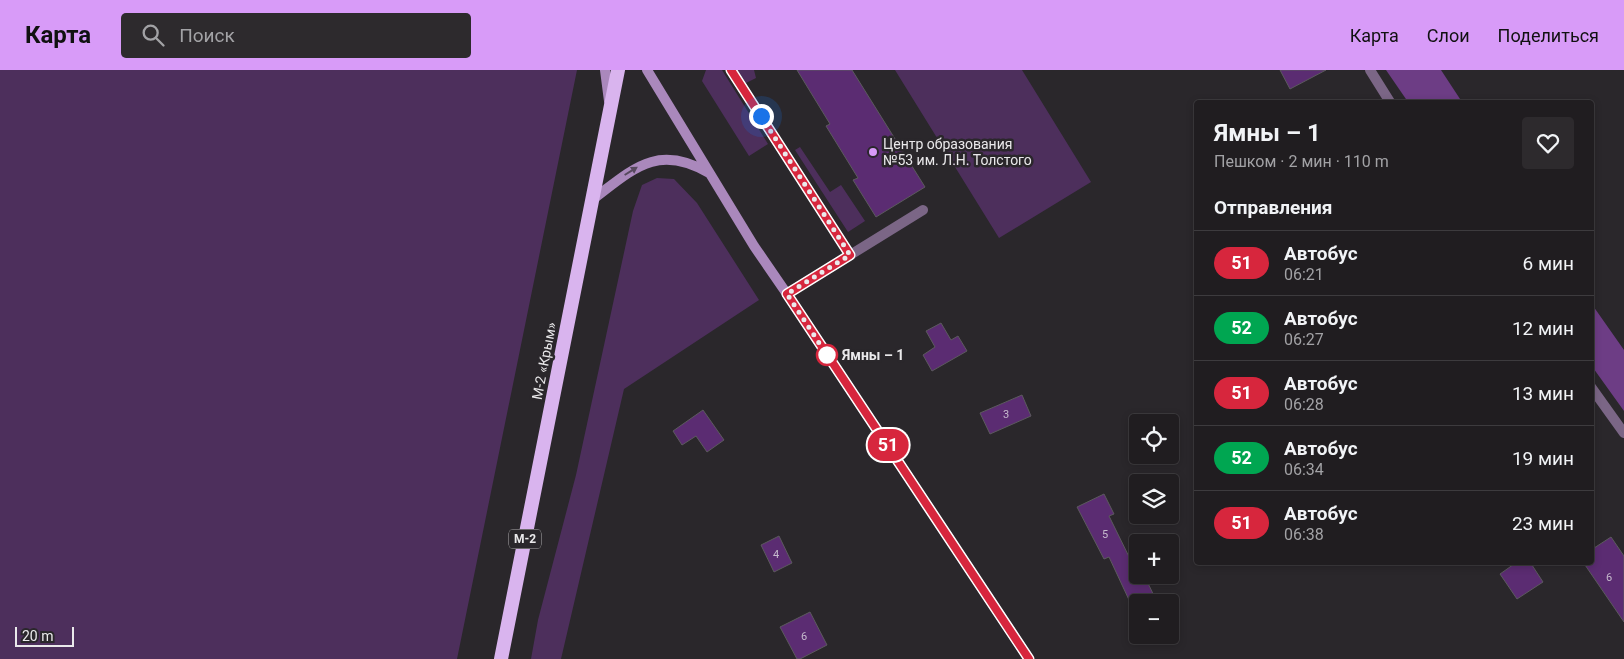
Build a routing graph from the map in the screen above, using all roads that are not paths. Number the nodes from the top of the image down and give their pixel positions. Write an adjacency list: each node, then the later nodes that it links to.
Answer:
1 (605, 70): 7 (main road)
2 (618, 70): 7 (highway, М-2 «Крым» / М-2)
3 (647, 70): 8 (main road)
4 (731, 70): 11 (street)
5 (1370, 70): 6 (street)
6 (1389, 100)
7 (610, 112): 9 (highway, М-2 «Крым» / М-2)
8 (710, 174): 9 (main road, one-way to 8); 12 (main road)
9 (592, 200): 15 (highway, М-2 «Крым» / М-2)
10 (923, 210): 11 (street)
11 (850, 255): 12 (street)
12 (787, 294): 16 (main road)
13 (1594, 391): 14 (street)
14 (1624, 433)
15 (501, 659)
16 (1029, 659)

